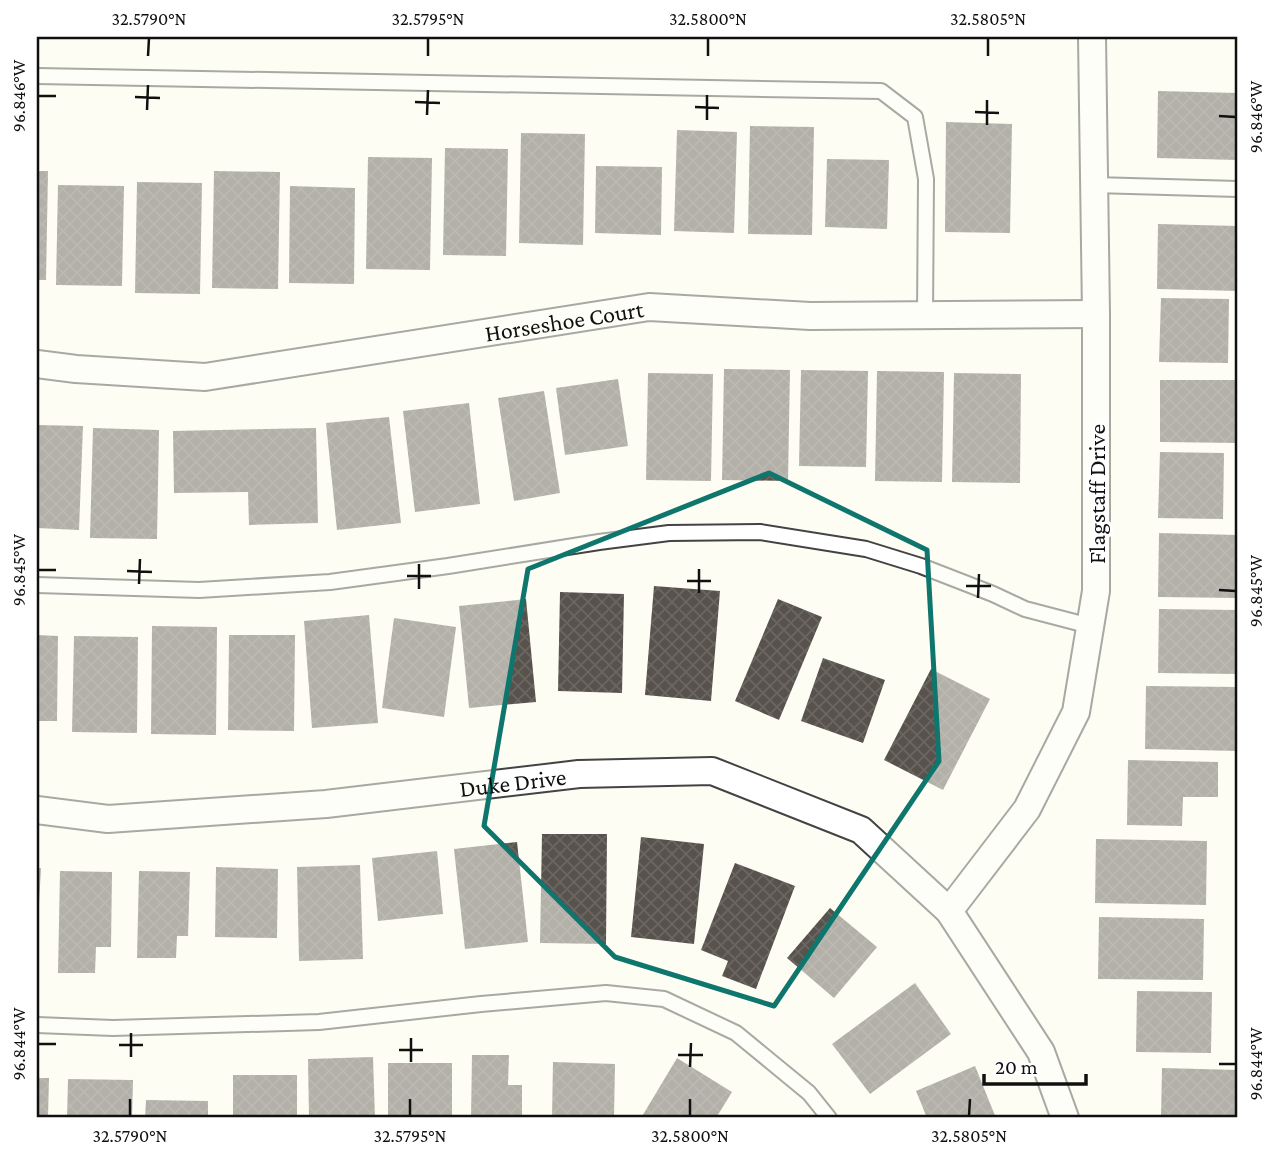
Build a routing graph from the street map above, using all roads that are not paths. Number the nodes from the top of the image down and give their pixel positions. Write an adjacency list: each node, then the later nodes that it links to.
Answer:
1 (1092, 37): 3 (street, Flagstaff Drive)
2 (37, 76): 6 (lane)
3 (1094, 185): 4 (lane); 5 (street, Flagstaff Drive)
4 (1238, 189)
5 (1096, 314): 6 (street, Horseshoe Court); 9 (street, Flagstaff Drive)
6 (925, 315): 7 (street, Horseshoe Court)
7 (37, 364)
8 (37, 585): 9 (lane)
9 (1090, 626): 11 (street, Flagstaff Drive)
10 (37, 810): 11 (street, Duke Drive)
11 (949, 911): 14 (street, Duke Drive)
12 (37, 1025): 13 (lane)
13 (829, 1118)
14 (1065, 1118)

